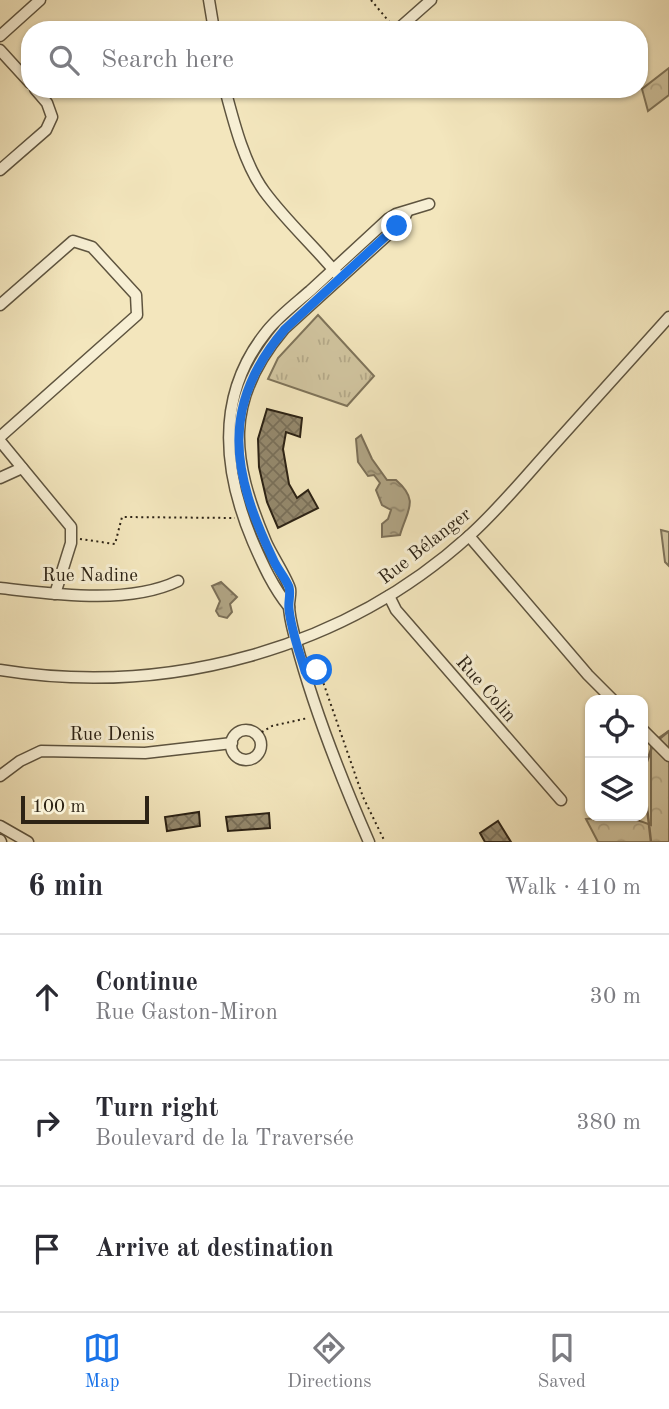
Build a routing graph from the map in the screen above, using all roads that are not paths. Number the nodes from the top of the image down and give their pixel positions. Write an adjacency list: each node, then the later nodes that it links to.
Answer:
1 (40, 0): 6 (street)
2 (209, 0): 4 (street)
3 (431, 0): 5 (street)
4 (212, 21)
5 (406, 21)
6 (0, 36)
7 (0, 50): 8 (street)
8 (21, 73)
9 (43, 98): 11 (street)
10 (227, 98): 13 (street)
11 (0, 170)
12 (429, 204): 13 (street)
13 (336, 274): 24 (street); 24 (street)
14 (0, 305): 16 (street)
15 (669, 317): 19 (street, Rue Bélanger)
16 (0, 439): 17 (street)
17 (22, 468): 18 (street); 22 (street)
18 (0, 478)
19 (469, 536): 23 (street, Rue Bélanger); 27 (street)
20 (178, 581): 22 (street, Rue Nadine)
21 (0, 588): 22 (street, Rue Nadine)
22 (55, 594)
23 (389, 596): 25 (street, Rue Bélanger); 32 (street, Rue Colin)
24 (289, 608): 25 (street)
25 (296, 641): 26 (street, Rue Bélanger); 35 (street)
26 (0, 670)
27 (608, 695)
28 (648, 735): 30 (street)
29 (232, 743): 29 (street, Rue Denis); 31 (street, Rue Denis)
30 (669, 757)
31 (0, 776)
32 (561, 800)
33 (0, 826): 34 (street)
34 (28, 842)
35 (369, 842)

